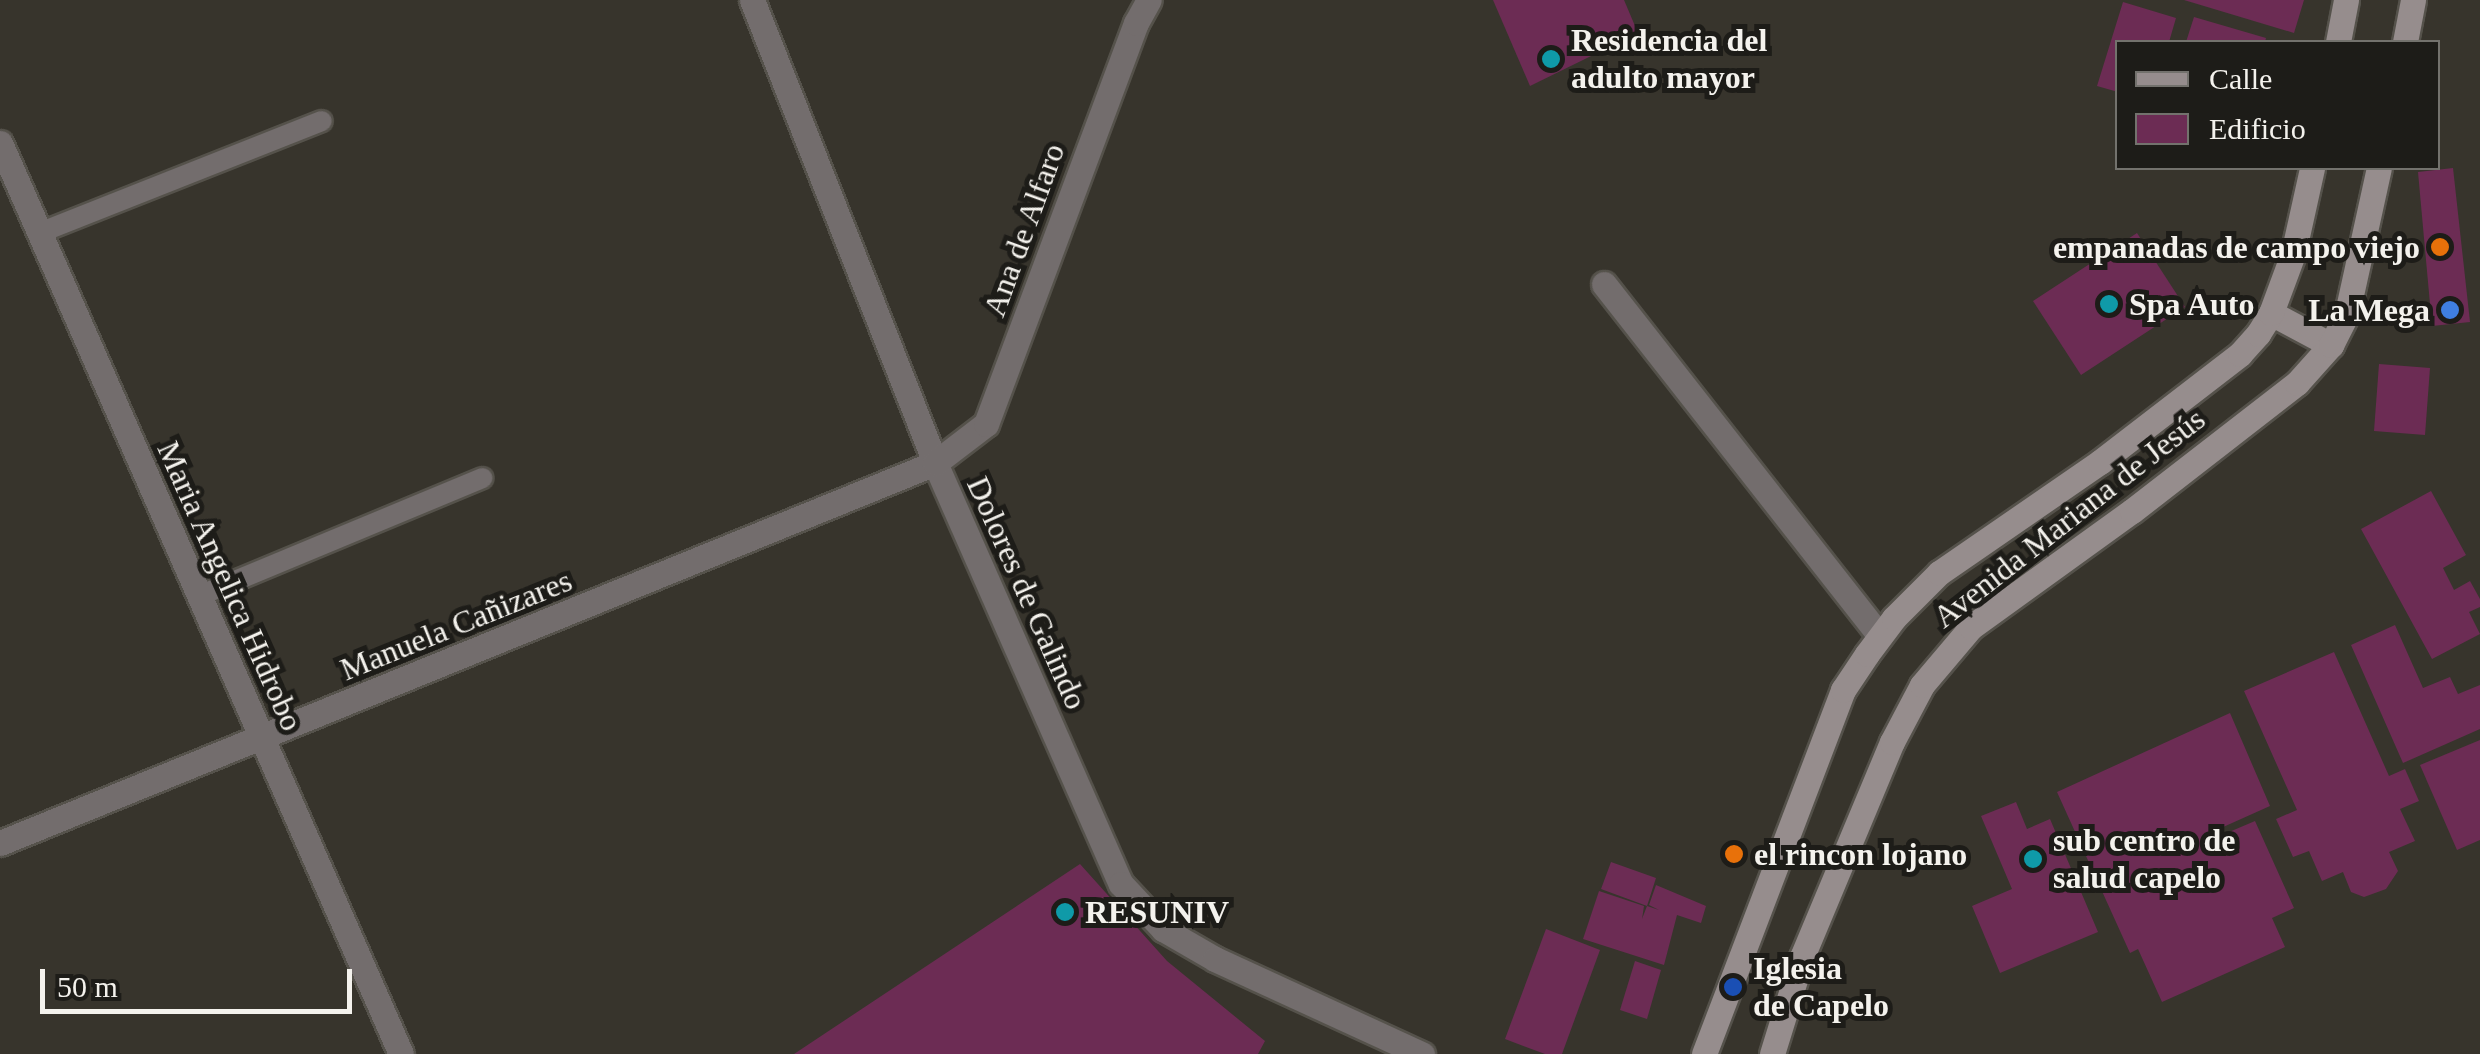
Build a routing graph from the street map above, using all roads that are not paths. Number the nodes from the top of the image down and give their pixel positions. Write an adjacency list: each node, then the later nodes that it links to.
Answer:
1 (752, 0): 15 (street, Dolores de Galindo)
2 (1149, 0): 15 (street, Ana de Alfaro)
3 (2346, 0): 5 (street)
4 (2413, 0): 6 (street)
5 (2338, 40)
6 (2404, 40)
7 (322, 121): 11 (lane)
8 (0, 144): 11 (street, Maria Angelica Hidrobo)
9 (2312, 170): 13 (street, Avenida Mariana de Jesús)
10 (2379, 170): 14 (street, Avenida Mariana de Jesús)
11 (39, 233): 17 (street, Maria Angelica Hidrobo)
12 (1604, 284): 18 (street)
13 (2271, 313): 14 (street); 18 (street, Avenida Mariana de Jesús)
14 (2330, 345): 24 (street, Avenida Mariana de Jesús)
15 (935, 463): 19 (street, Manuela Cañizares); 22 (street, Dolores de Galindo)
16 (482, 478): 17 (lane)
17 (199, 596): 19 (street, Maria Angelica Hidrobo)
18 (1880, 636): 23 (street, Avenida Mariana de Jesús)
19 (262, 739): 20 (street, Manuela Cañizares); 21 (street, Maria Angelica Hidrobo)
20 (0, 843)
21 (401, 1054)
22 (1422, 1054)
23 (1704, 1054)
24 (1772, 1054)

